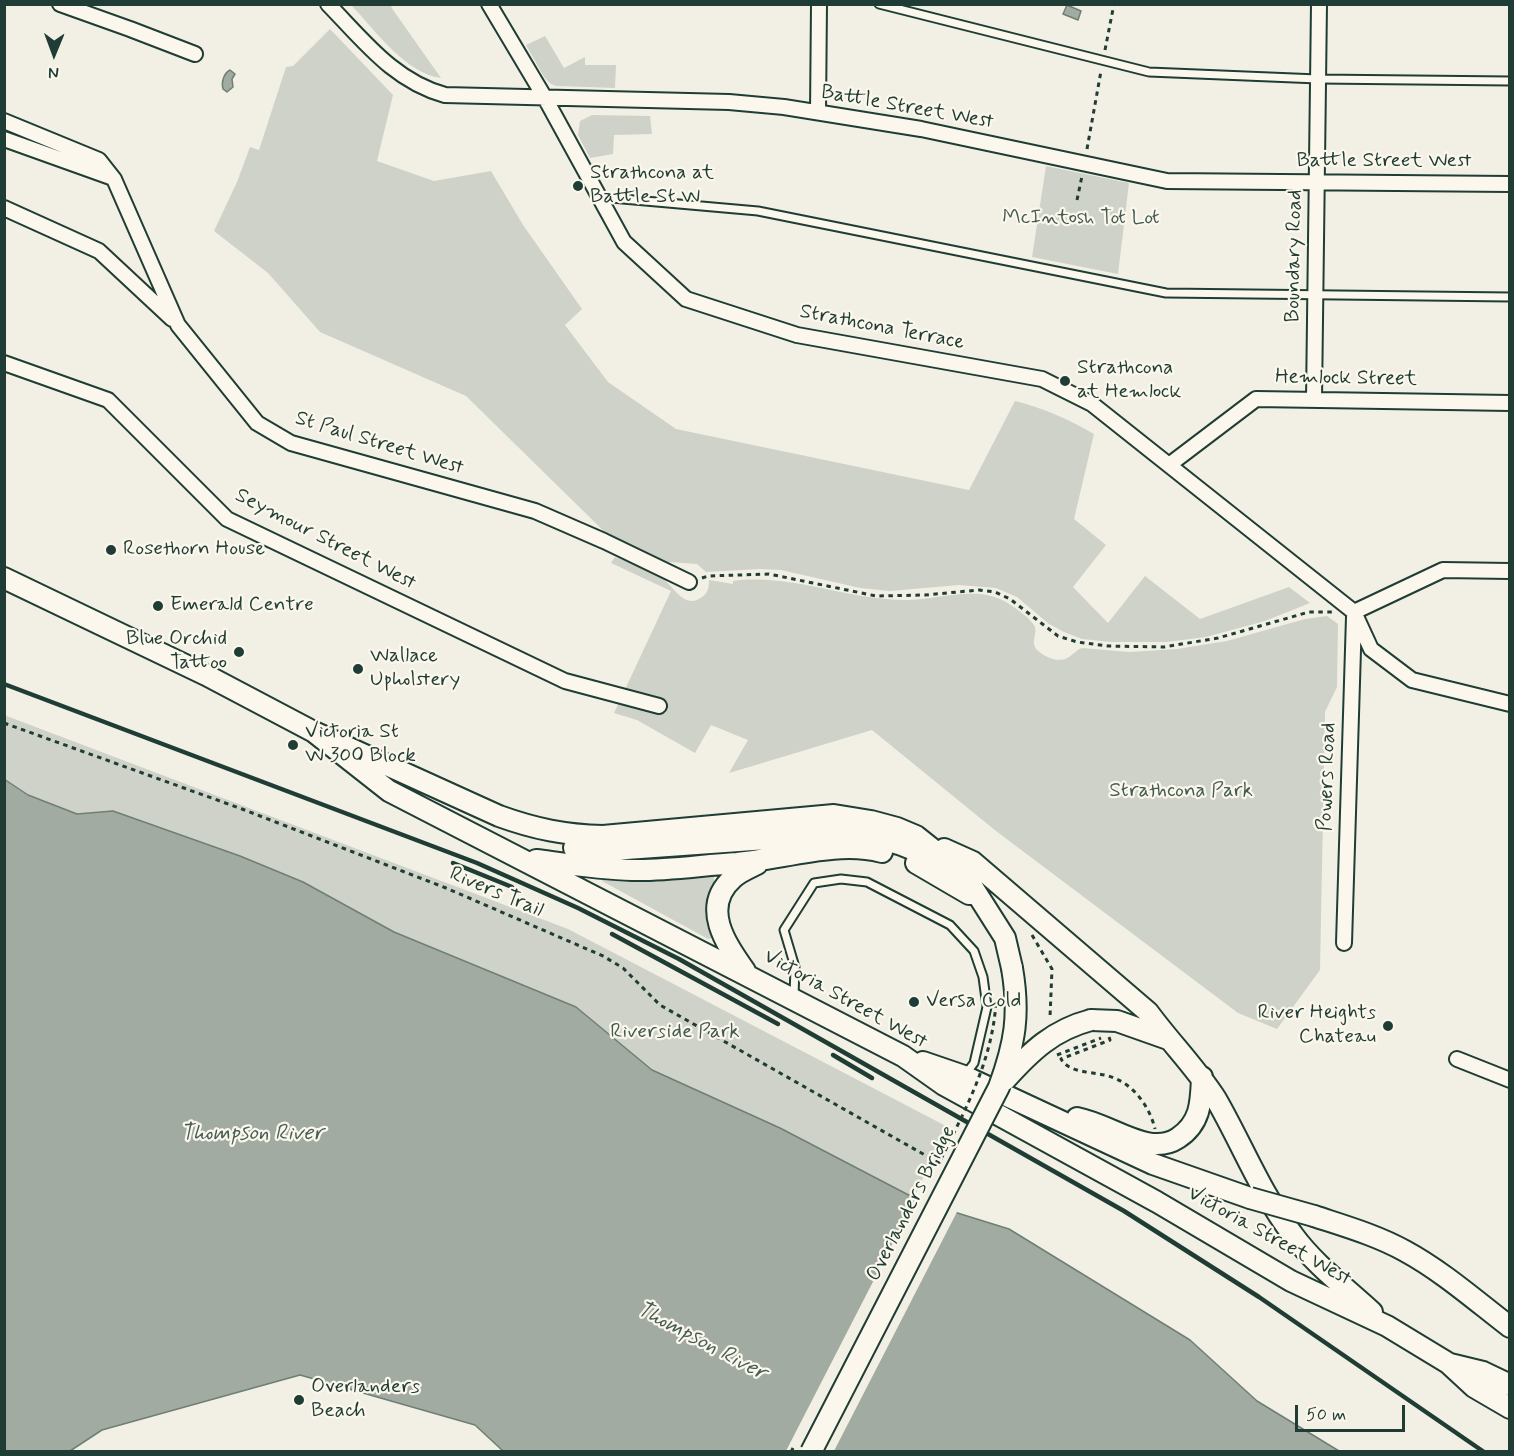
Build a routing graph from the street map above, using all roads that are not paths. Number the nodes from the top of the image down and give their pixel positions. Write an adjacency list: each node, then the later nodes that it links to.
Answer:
1 (60, 4): 7 (street)
2 (328, 4): 10 (street, Battle Street West)
3 (489, 4): 10 (street, Strathcona Terrace)
4 (819, 4): 11 (street)
5 (879, 4): 8 (lane)
6 (1319, 4): 8 (street, Boundary Road)
7 (195, 54)
8 (1318, 79): 9 (lane); 15 (street, Boundary Road)
9 (1509, 81)
10 (545, 98): 11 (street, Battle Street West); 17 (street, Strathcona Terrace)
11 (818, 112): 15 (street, Battle Street West)
12 (4, 121): 14 (street, St Paul Street West)
13 (4, 139): 14 (street)
14 (114, 179): 21 (street, St Paul Street West)
15 (1317, 183): 16 (street, Battle Street West); 19 (street, Boundary Road)
16 (1509, 184)
17 (599, 197): 19 (lane); 25 (street, Strathcona Terrace)
18 (4, 207): 21 (street)
19 (1316, 293): 20 (lane); 23 (street, Boundary Road)
20 (1509, 297)
21 (178, 325): 28 (street, St Paul Street West)
22 (4, 363): 31 (street, Seymour Street West)
23 (1314, 399): 24 (street, Hemlock Street); 25 (street, Hemlock Street)
24 (1509, 403)
25 (1169, 465): 29 (street, Strathcona Terrace)
26 (1509, 571): 29 (street)
27 (4, 578): 32 (main road, Victoria Street West)
28 (689, 582)
29 (1354, 612): 30 (street); 39 (street, Powers Road)
30 (1509, 704)
31 (659, 706)
32 (314, 732): 33 (main road, Victoria Street West); 34 (main road, Victoria Street West)
33 (336, 748): 35 (main road, Victoria Street West); 37 (main road)
34 (916, 836): 38 (main road, Victoria Street West); 43 (main road, Victoria Street West)
35 (524, 859): 36 (main road); 41 (main road, Victoria Street West)
36 (764, 859): 37 (main road); 41 (main road)
37 (969, 894): 38 (main road)
38 (988, 910): 40 (main road, Victoria Street West)
39 (1344, 943)
40 (1012, 968): 50 (main road, Overlanders Bridge, bridge)
41 (746, 973): 42 (main road, Victoria Street West)
42 (794, 998): 44 (main road, Victoria Street West); 46 (lane)
43 (1168, 1039): 47 (main road, Victoria Street West); 50 (main road, bridge)
44 (903, 1056): 46 (main road); 49 (main road, Victoria Street West)
45 (1457, 1059): 48 (street)
46 (964, 1076): 49 (lane); 51 (main road)
47 (1202, 1077): 51 (main road); 52 (main road, Victoria Street West)
48 (1509, 1080)
49 (944, 1085): 52 (main road, Victoria Street West)
50 (999, 1087): 57 (main road, Overlanders Bridge, bridge)
51 (1038, 1111): 53 (main road, bridge)
52 (1387, 1326): 54 (main road, Victoria Street West)
53 (1509, 1327)
54 (1448, 1363): 55 (main road, Victoria Street West); 56 (main road, Victoria Street West)
55 (1509, 1385)
56 (1509, 1408)
57 (811, 1452)

